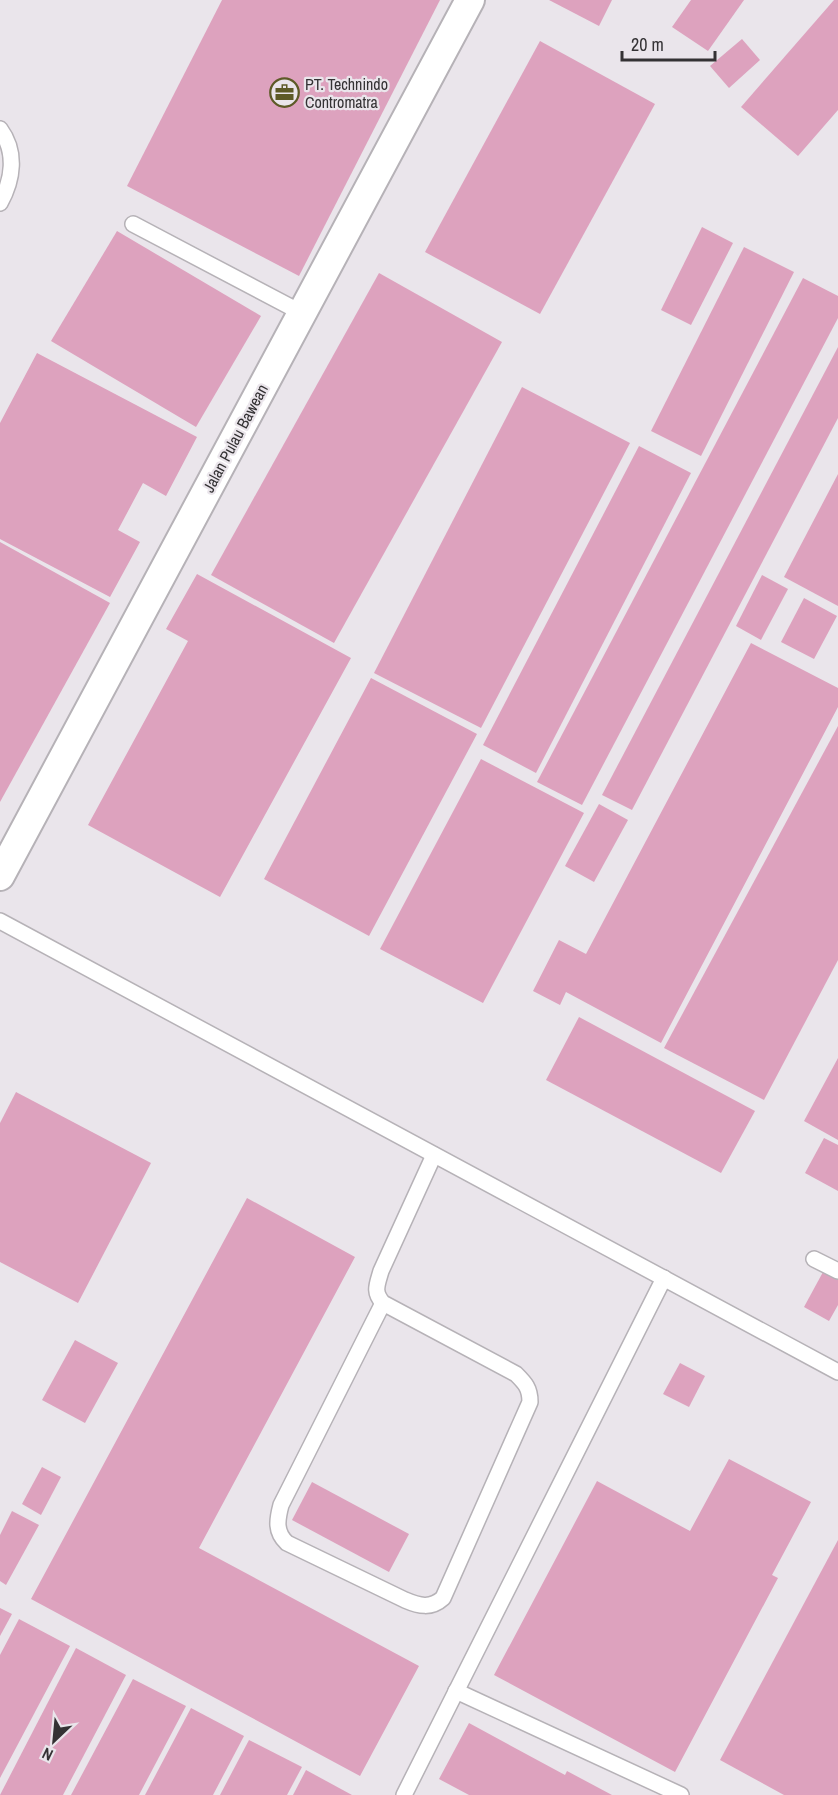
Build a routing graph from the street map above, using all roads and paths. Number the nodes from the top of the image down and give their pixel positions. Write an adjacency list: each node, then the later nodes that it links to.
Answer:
1 (470, 0): 5 (street, Jalan Pulau Bawean)
2 (0, 129): 3 (lane)
3 (0, 203)
4 (133, 224): 5 (lane)
5 (302, 313): 6 (street, Jalan Pulau Bawean)
6 (0, 876)
7 (0, 921): 8 (lane)
8 (434, 1155): 11 (lane); 12 (lane)
9 (814, 1259): 10 (lane)
10 (838, 1271)
11 (664, 1278): 13 (lane); 14 (lane)
12 (383, 1303): 12 (lane)
13 (838, 1372)
14 (456, 1691): 15 (lane); 16 (lane)
15 (404, 1795)
16 (681, 1795)

